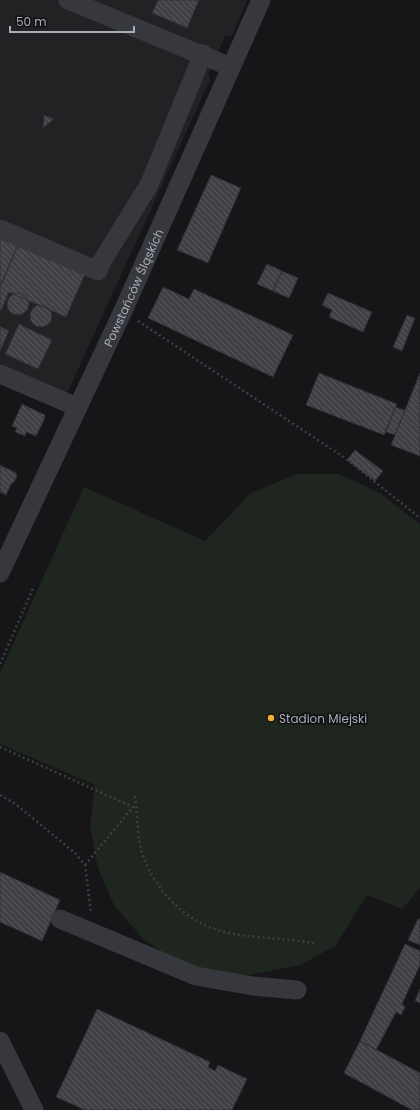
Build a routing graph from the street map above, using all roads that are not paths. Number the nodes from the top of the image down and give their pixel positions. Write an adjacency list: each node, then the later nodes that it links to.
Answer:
1 (261, 0): 4 (street, Powstańców Śląskich)
2 (73, 1): 3 (street)
3 (203, 54): 4 (street); 5 (street)
4 (231, 67): 7 (street, Powstańców Śląskich)
5 (0, 229)
6 (0, 374): 7 (street)
7 (77, 407): 8 (street, Powstańców Śląskich)
8 (0, 573)
9 (60, 919): 10 (street)
10 (297, 990)
11 (0, 1041): 12 (street)
12 (34, 1110)

